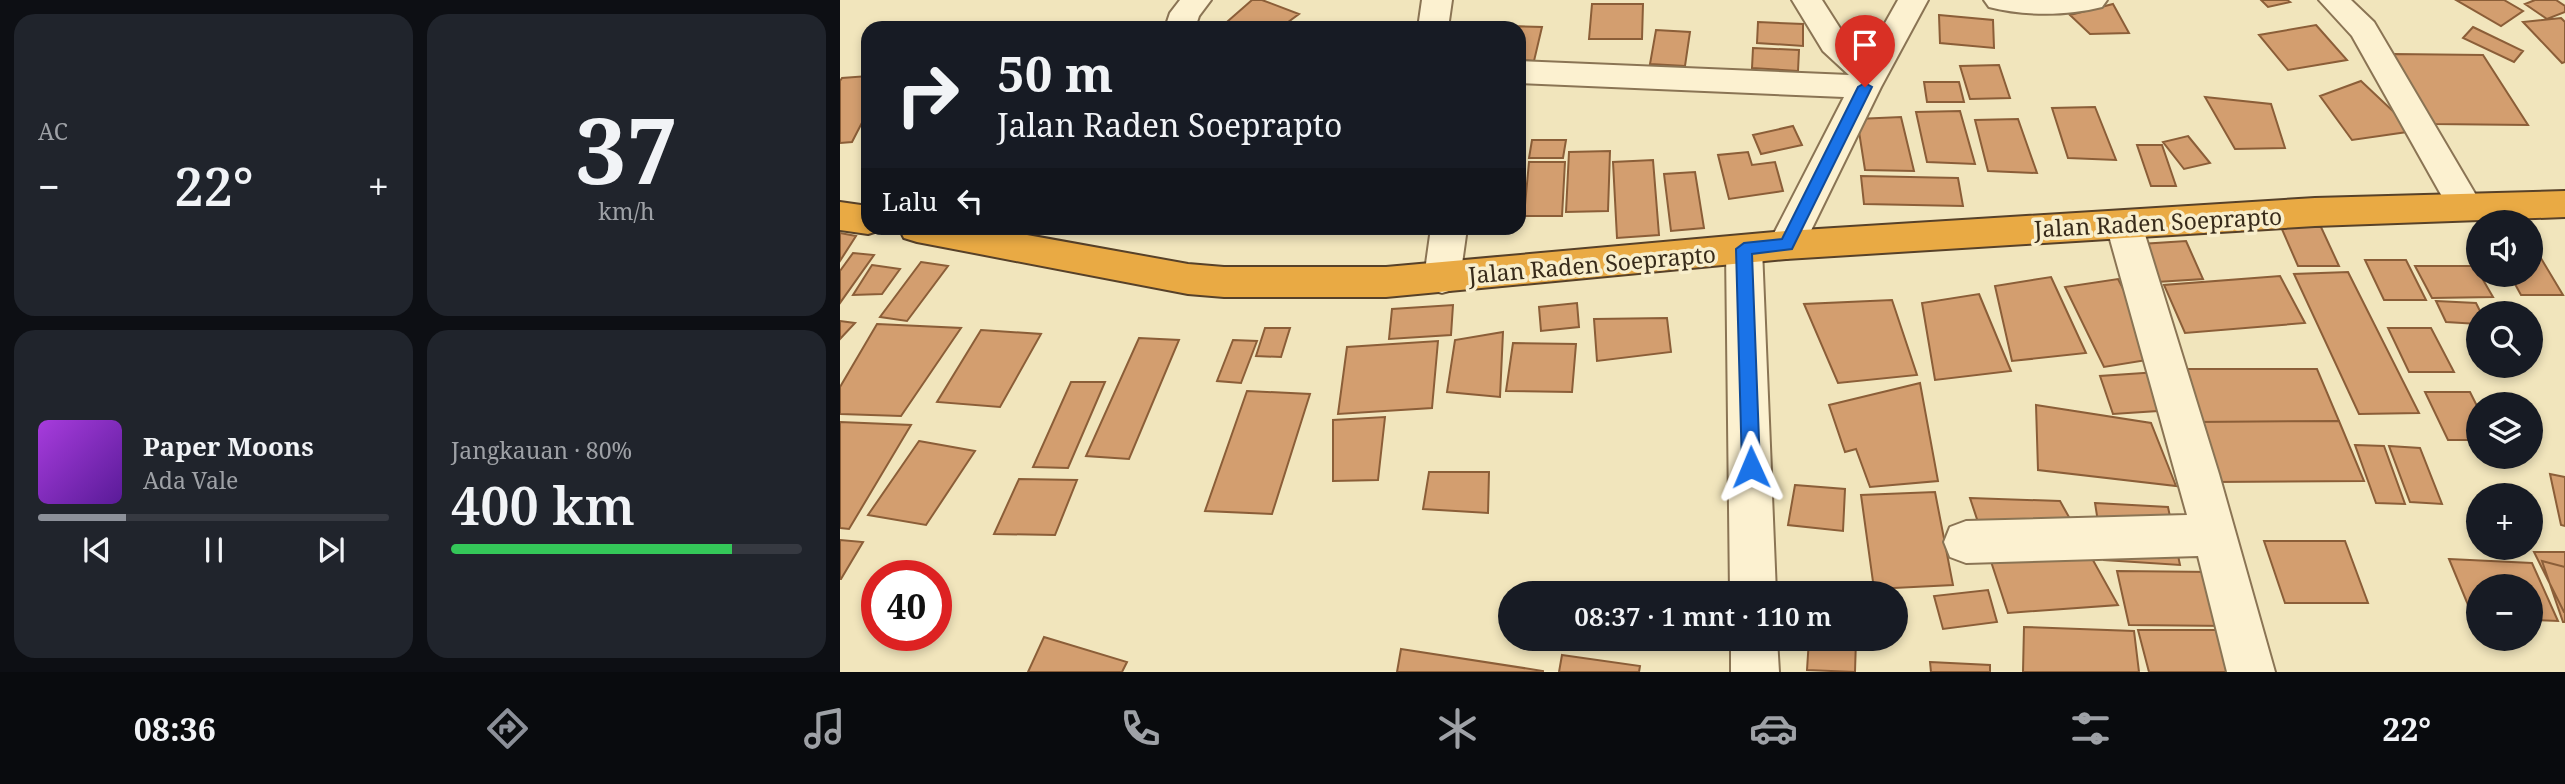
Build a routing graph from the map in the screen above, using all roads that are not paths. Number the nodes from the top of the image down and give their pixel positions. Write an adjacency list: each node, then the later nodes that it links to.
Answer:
1 (1196, 0): 8 (street)
2 (1437, 0): 9 (street)
3 (1807, 0): 11 (street)
4 (1913, 0): 11 (street)
5 (1999, 0): 6 (street)
6 (2092, 0)
7 (2334, 0): 13 (street)
8 (1182, 21)
9 (1434, 21)
10 (1526, 72): 11 (street)
11 (1869, 81): 19 (street)
12 (2565, 204): 13 (highway, Jalan Raden Soeprapto)
13 (2465, 207): 16 (highway, Jalan Raden Soeprapto)
14 (840, 216): 15 (highway)
15 (861, 219)
16 (2124, 225): 19 (highway, Jalan Raden Soeprapto); 22 (street)
17 (954, 235): 21 (highway, Jalan Raden Soeprapto)
18 (1448, 235): 21 (street)
19 (1786, 244): 20 (highway, Jalan Raden Soeprapto)
20 (1744, 249): 21 (highway, Jalan Raden Soeprapto); 24 (street)
21 (1442, 278)
22 (2214, 535): 23 (street); 27 (street)
23 (1966, 542)
24 (1753, 581)
25 (1754, 651): 26 (street)
26 (1755, 672)
27 (2251, 672)

